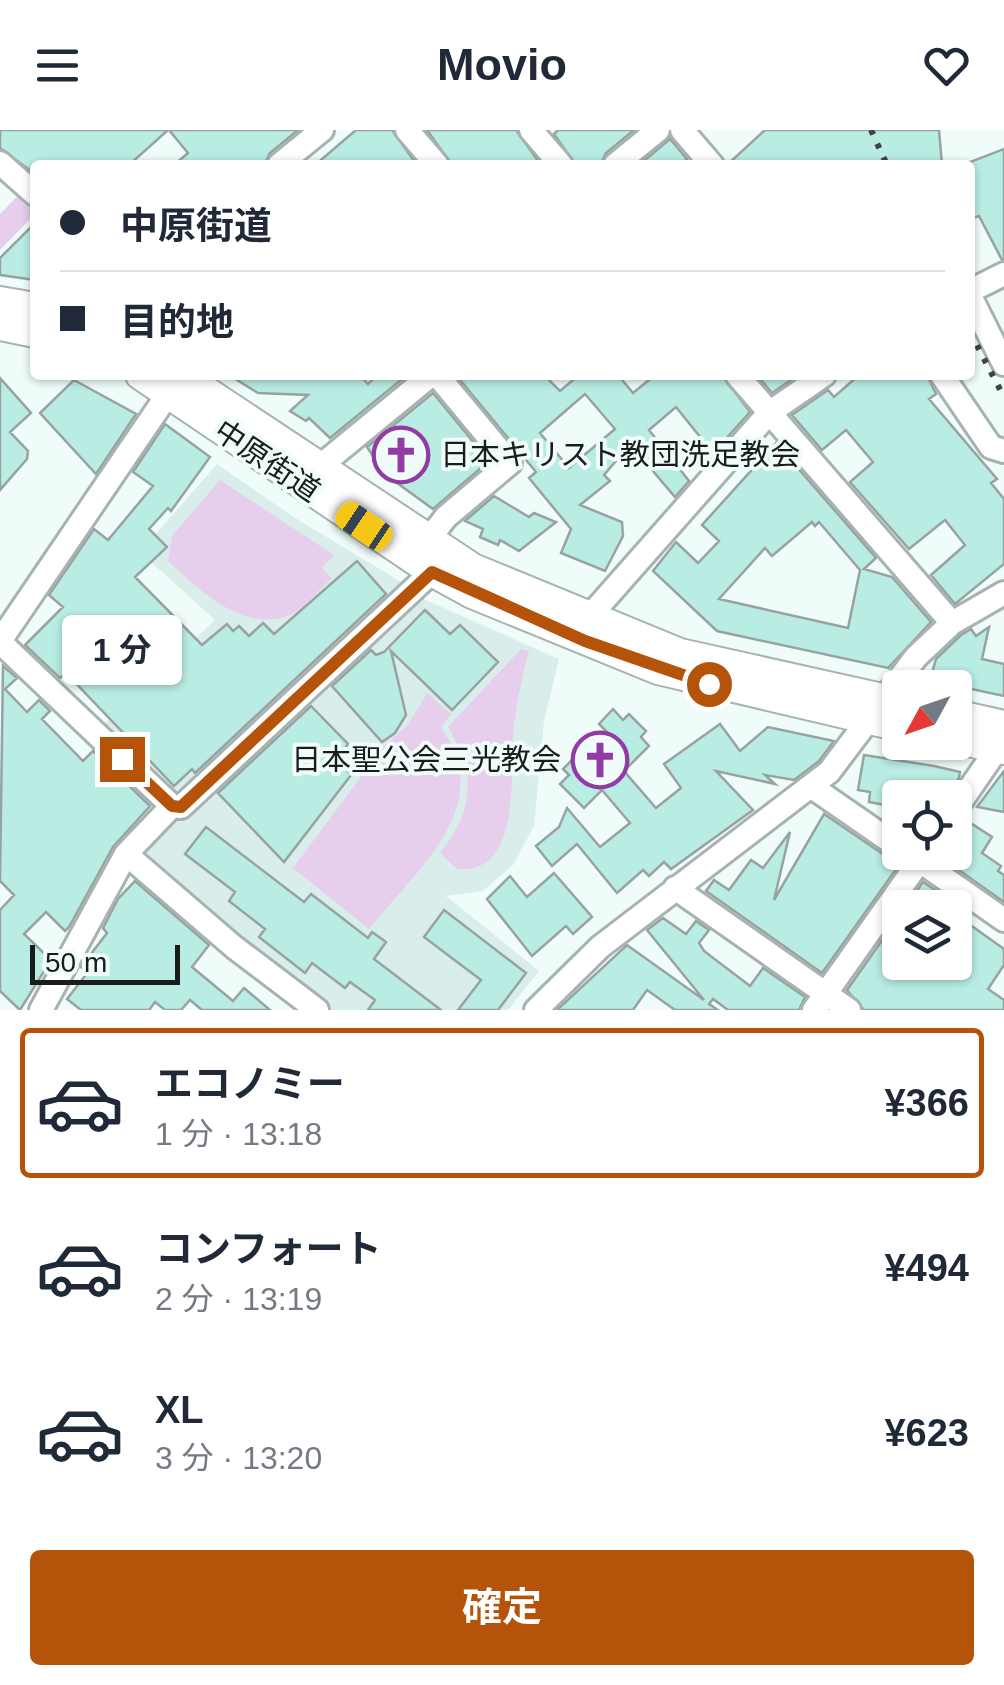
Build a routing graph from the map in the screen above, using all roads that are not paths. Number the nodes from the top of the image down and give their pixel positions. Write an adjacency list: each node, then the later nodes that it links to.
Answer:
1 (322, 130): 6 (street)
2 (407, 130): 7 (street)
3 (531, 130): 8 (street)
4 (658, 130): 9 (street)
5 (682, 130): 10 (street)
6 (286, 160)
7 (433, 160)
8 (557, 160)
9 (620, 160)
10 (708, 160)
11 (0, 163): 12 (street)
12 (30, 190)
13 (1004, 274): 14 (street)
14 (975, 291)
15 (0, 300): 17 (main road)
16 (975, 304): 20 (street)
17 (30, 306)
18 (0, 326): 19 (main road)
19 (30, 332)
20 (1004, 364)
21 (428, 380): 29 (street)
22 (438, 380): 30 (street)
23 (741, 380): 27 (street)
24 (817, 380): 27 (street)
25 (945, 380): 28 (street)
26 (193, 383): 29 (main road, 中原街道); 31 (main road, 中原街道); 35 (street)
27 (769, 414): 33 (street); 34 (street)
28 (1004, 451)
29 (319, 467): 30 (main road, 中原街道)
30 (428, 540): 33 (main road, 中原街道)
31 (432, 572): 38 (main road, 中原街道); 45 (street)
32 (1004, 592): 34 (street)
33 (589, 617): 37 (main road, 中原街道)
34 (952, 622): 36 (street)
35 (0, 642): 45 (street)
36 (908, 670)
37 (882, 706)
38 (882, 707)
39 (882, 710): 44 (street)
40 (972, 724): 42 (main road)
41 (972, 740): 42 (main road)
42 (1002, 741): 43 (street)
43 (972, 785)
44 (812, 787): 46 (street); 50 (street)
45 (172, 806): 47 (street)
46 (882, 836)
47 (126, 854): 53 (street); 54 (street)
48 (908, 870): 52 (street)
49 (936, 870): 51 (street)
50 (675, 888): 52 (street); 55 (street)
51 (1004, 920)
52 (821, 1002): 56 (street)
53 (41, 1010)
54 (317, 1010)
55 (536, 1010)
56 (849, 1010)

